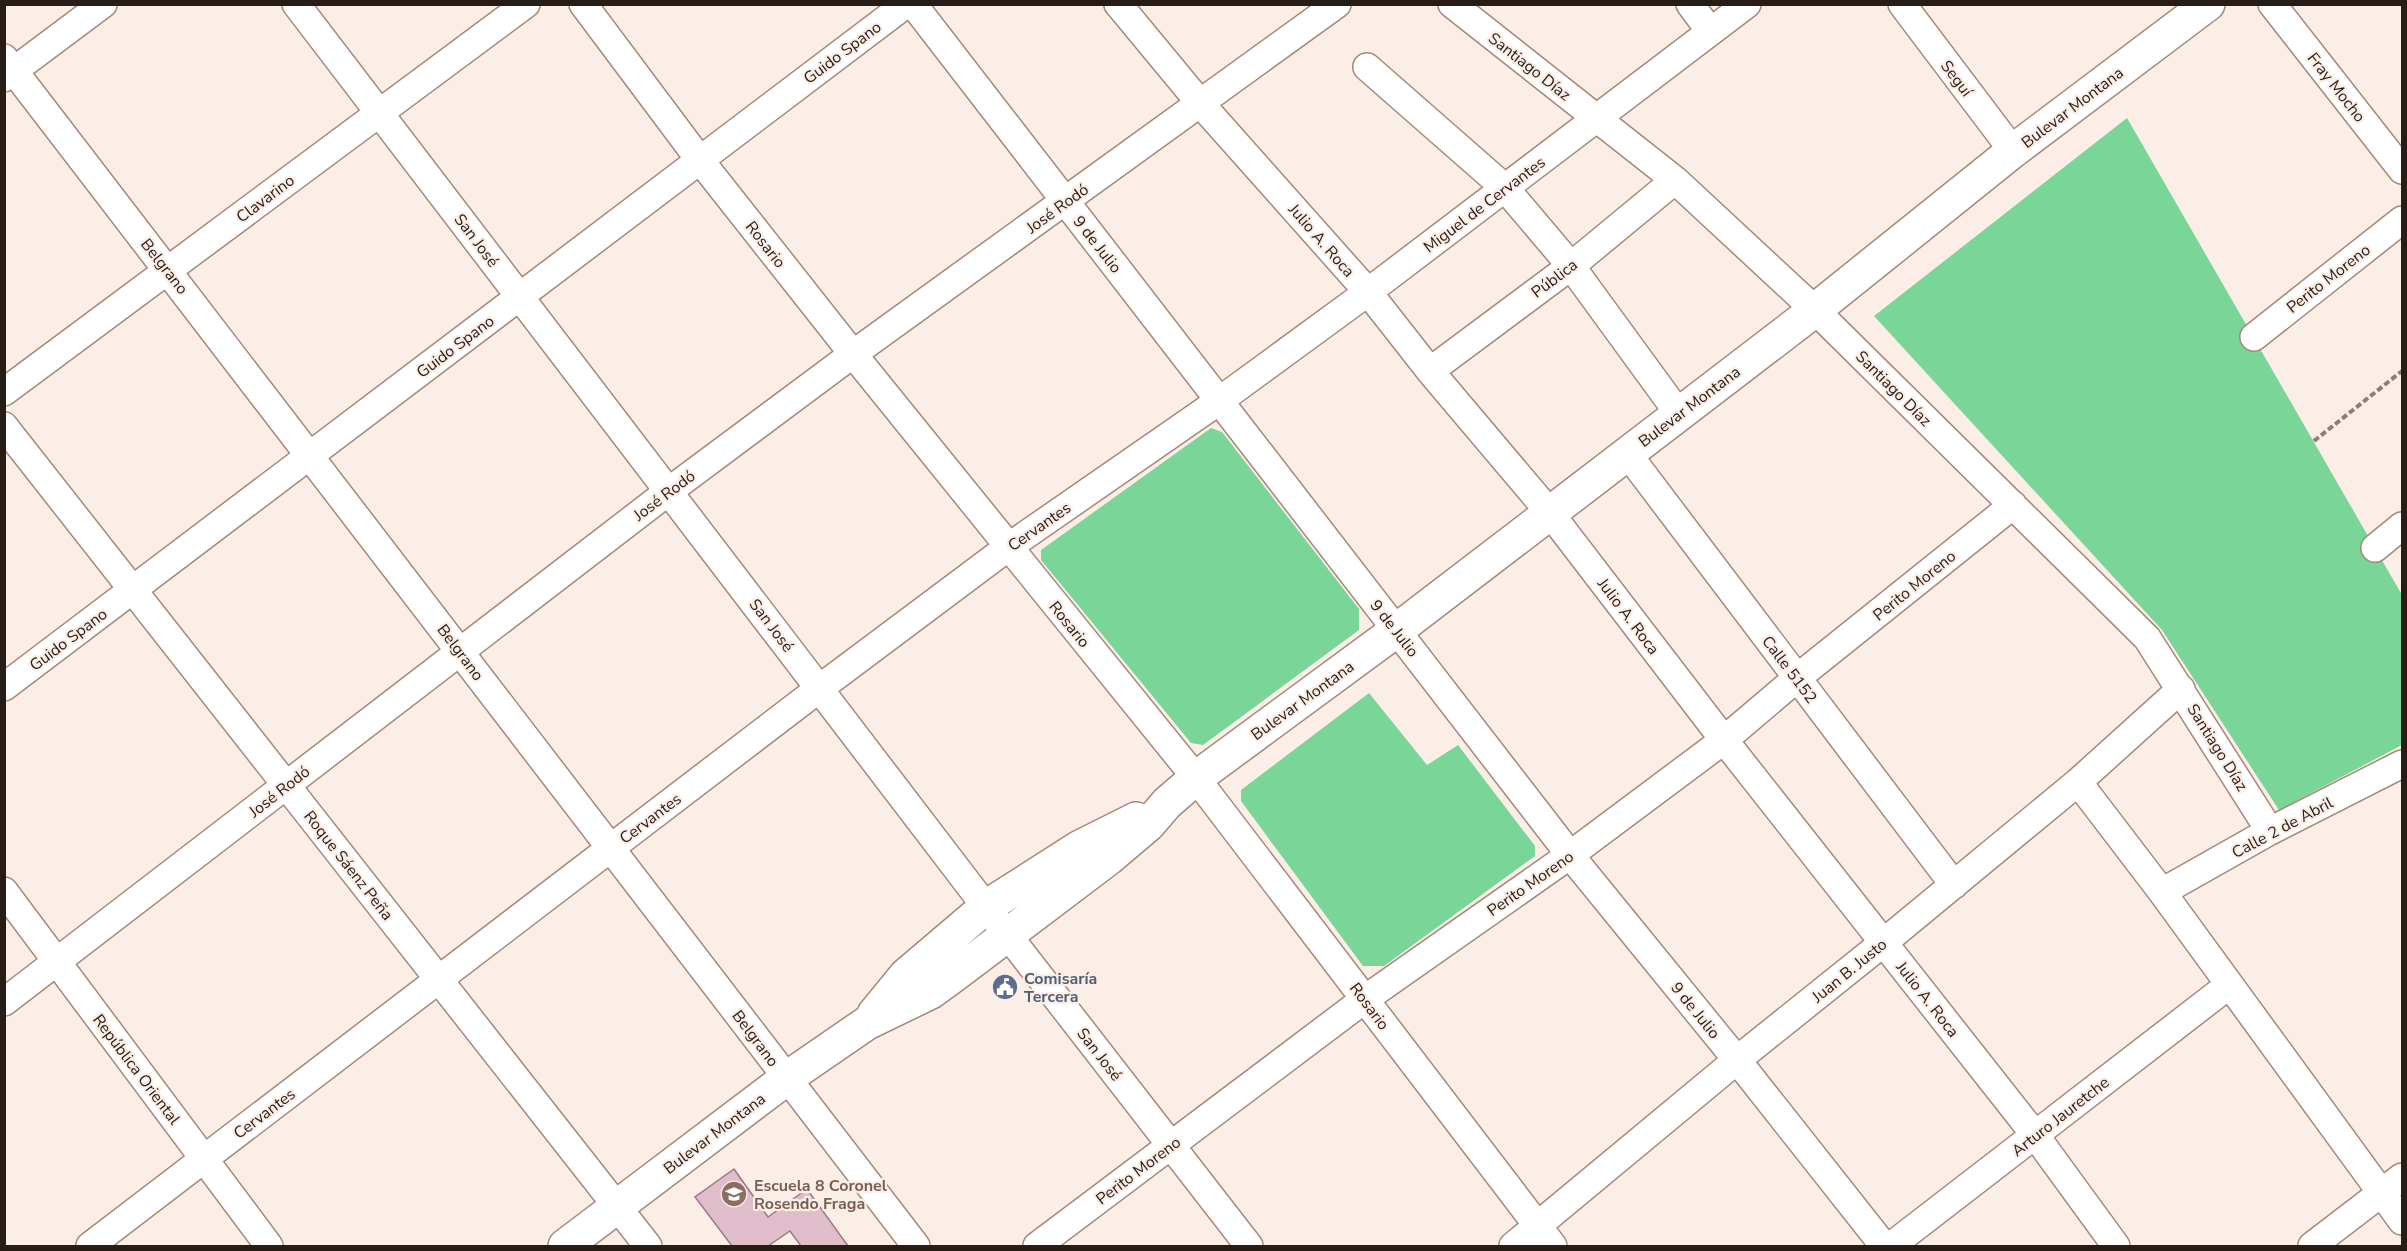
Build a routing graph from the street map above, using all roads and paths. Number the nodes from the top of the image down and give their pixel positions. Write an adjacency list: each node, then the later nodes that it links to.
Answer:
1 (103, 4): 17 (street)
2 (296, 4): 19 (street, San José)
3 (526, 4): 19 (street, Clavarino)
4 (583, 4): 22 (street, Rosario)
5 (906, 4): 22 (street, Guido Spano)
6 (913, 4): 26 (street, 9 de Julio)
7 (1118, 4): 18 (street, Julio A. Roca)
8 (1337, 4): 18 (street, José Rodó)
9 (1452, 4): 20 (street, Santiago Díaz)
10 (1690, 4): 15 (street)
11 (1747, 4): 15 (street, Miguel de Cervantes)
12 (1902, 4): 21 (street, Seguí)
13 (2208, 4): 21 (main road, Bulevar Montana)
14 (2272, 4): 23 (street, Fray Mocho)
15 (1710, 31): 20 (street, Miguel de Cervantes)
16 (1367, 67): 25 (street)
17 (8, 68): 29 (street, Belgrano)
18 (1200, 103): 26 (street, José Rodó); 30 (street, Julio A. Roca)
19 (380, 113): 29 (street, Clavarino); 31 (street, San José)
20 (1596, 118): 24 (street, Santiago Díaz); 25 (street, Miguel de Cervantes)
21 (2013, 151): 32 (main road, Bulevar Montana)
22 (699, 159): 31 (street, Guido Spano); 34 (street, Rosario)
23 (2403, 170)
24 (1675, 180): 28 (street, Pública); 32 (street, Santiago Díaz)
25 (1505, 188): 28 (street); 30 (street, Miguel de Cervantes)
26 (1066, 202): 34 (street, José Rodó); 38 (street, 9 de Julio)
27 (2403, 220): 33 (street, Perito Moreno)
28 (1571, 266): 35 (street, Pública); 39 (street)
29 (168, 270): 37 (street, Clavarino); 43 (street, Belgrano)
30 (1368, 292): 35 (street, Julio A. Roca); 38 (street, Miguel de Cervantes)
31 (520, 297): 43 (street, Guido Spano); 44 (street, San José)
32 (1815, 310): 39 (main road, Bulevar Montana); 45 (street, Santiago Díaz)
33 (2254, 337)
34 (852, 354): 44 (street, José Rodó); 48 (street, Rosario)
35 (1430, 371): 46 (street, Julio A. Roca)
36 (2403, 371): 41 (path)
37 (4, 392)
38 (1219, 401): 48 (street, Cervantes); 51 (street, 9 de Julio)
39 (1679, 414): 42 (main road, Bulevar Montana)
40 (4, 426): 50 (street, Roque Sáenz Peña)
41 (2314, 441)
42 (1627, 453): 46 (main road, Bulevar Montana); 53 (street, Calle 5152)
43 (310, 455): 50 (street, Guido Spano); 52 (street, Belgrano)
44 (669, 491): 52 (street, José Rodó); 55 (street, San José)
45 (2013, 506): 53 (street, Perito Moreno); 56 (street, Santiago Díaz)
46 (1550, 513): 51 (main road, Bulevar Montana); 57 (street, Julio A. Roca)
47 (2403, 526): 49 (street)
48 (1007, 548): 55 (street, Cervantes); 59 (street, Rosario)
49 (2375, 548)
50 (133, 589): 54 (street, Guido Spano); 61 (street, Roque Sáenz Peña)
51 (1397, 630): 59 (main road, Bulevar Montana); 65 (street, 9 de Julio)
52 (460, 651): 61 (street, José Rodó); 64 (street, Belgrano)
53 (1797, 678): 57 (street, Perito Moreno); 66 (street, Calle 5152)
54 (4, 687)
55 (820, 688): 64 (street, Cervantes); 69 (street, San José)
56 (2181, 689): 60 (street, Juan B. Justo); 63 (street, Santiago Díaz)
57 (1724, 740): 65 (street, Perito Moreno); 71 (street, Julio A. Roca)
58 (2403, 764): 63 (street, Calle 2 de Abril)
59 (1196, 778): 62 (main road, Bulevar Montana); 75 (street, Rosario)
60 (2078, 782): 66 (street, Juan B. Justo); 68 (street)
61 (286, 785): 72 (street, José Rodó); 73 (street, Roque Sáenz Peña)
62 (1167, 803): 69 (main road, Bulevar Montana); 70 (main road, Bulevar Montana)
63 (2270, 831): 68 (street, Calle 2 de Abril)
64 (611, 848): 73 (street, Cervantes); 79 (street, Belgrano)
65 (1570, 855): 75 (street, Perito Moreno); 78 (street, 9 de Julio)
66 (1954, 885): 71 (street, Juan B. Justo)
67 (4, 891): 72 (street, República Oriental)
68 (2162, 892): 74 (street)
69 (986, 908): 70 (street, San José); 77 (main road, Bulevar Montana)
70 (1008, 935): 77 (main road, Bulevar Montana); 81 (street, San José)
71 (1883, 943): 78 (street, Juan B. Justo); 80 (street, Julio A. Roca)
72 (57, 962): 76 (street, José Rodó); 82 (street, República Oriental)
73 (439, 980): 82 (street, Cervantes); 84 (street, Roque Sáenz Peña)
74 (2229, 985): 80 (street, Arturo Jauretche); 83 (street)
75 (1365, 999): 81 (street, Perito Moreno); 86 (street, Rosario)
76 (4, 1002)
77 (867, 1023): 79 (main road, Bulevar Montana)
78 (1737, 1060): 86 (street, Juan B. Justo); 95 (street, 9 de Julio)
79 (787, 1078): 84 (main road, Bulevar Montana); 91 (street, Belgrano)
80 (2035, 1135): 96 (street, Arturo Jauretche); 97 (street, Julio A. Roca)
81 (1171, 1146): 92 (street, Perito Moreno); 93 (street, San José)
82 (204, 1159): 87 (street, Cervantes); 88 (street, República Oriental)
83 (2392, 1185): 85 (street); 98 (street)
84 (617, 1207): 89 (main road, Bulevar Montana); 90 (street, Roque Sáenz Peña)
85 (2403, 1221)
86 (1545, 1236): 94 (street, Juan B. Justo)
87 (90, 1246)
88 (269, 1246)
89 (565, 1246)
90 (648, 1246)
91 (916, 1246)
92 (1037, 1246)
93 (1249, 1246)
94 (1513, 1246)
95 (1884, 1246)
96 (1891, 1246)
97 (2116, 1246)
98 (2312, 1246)

